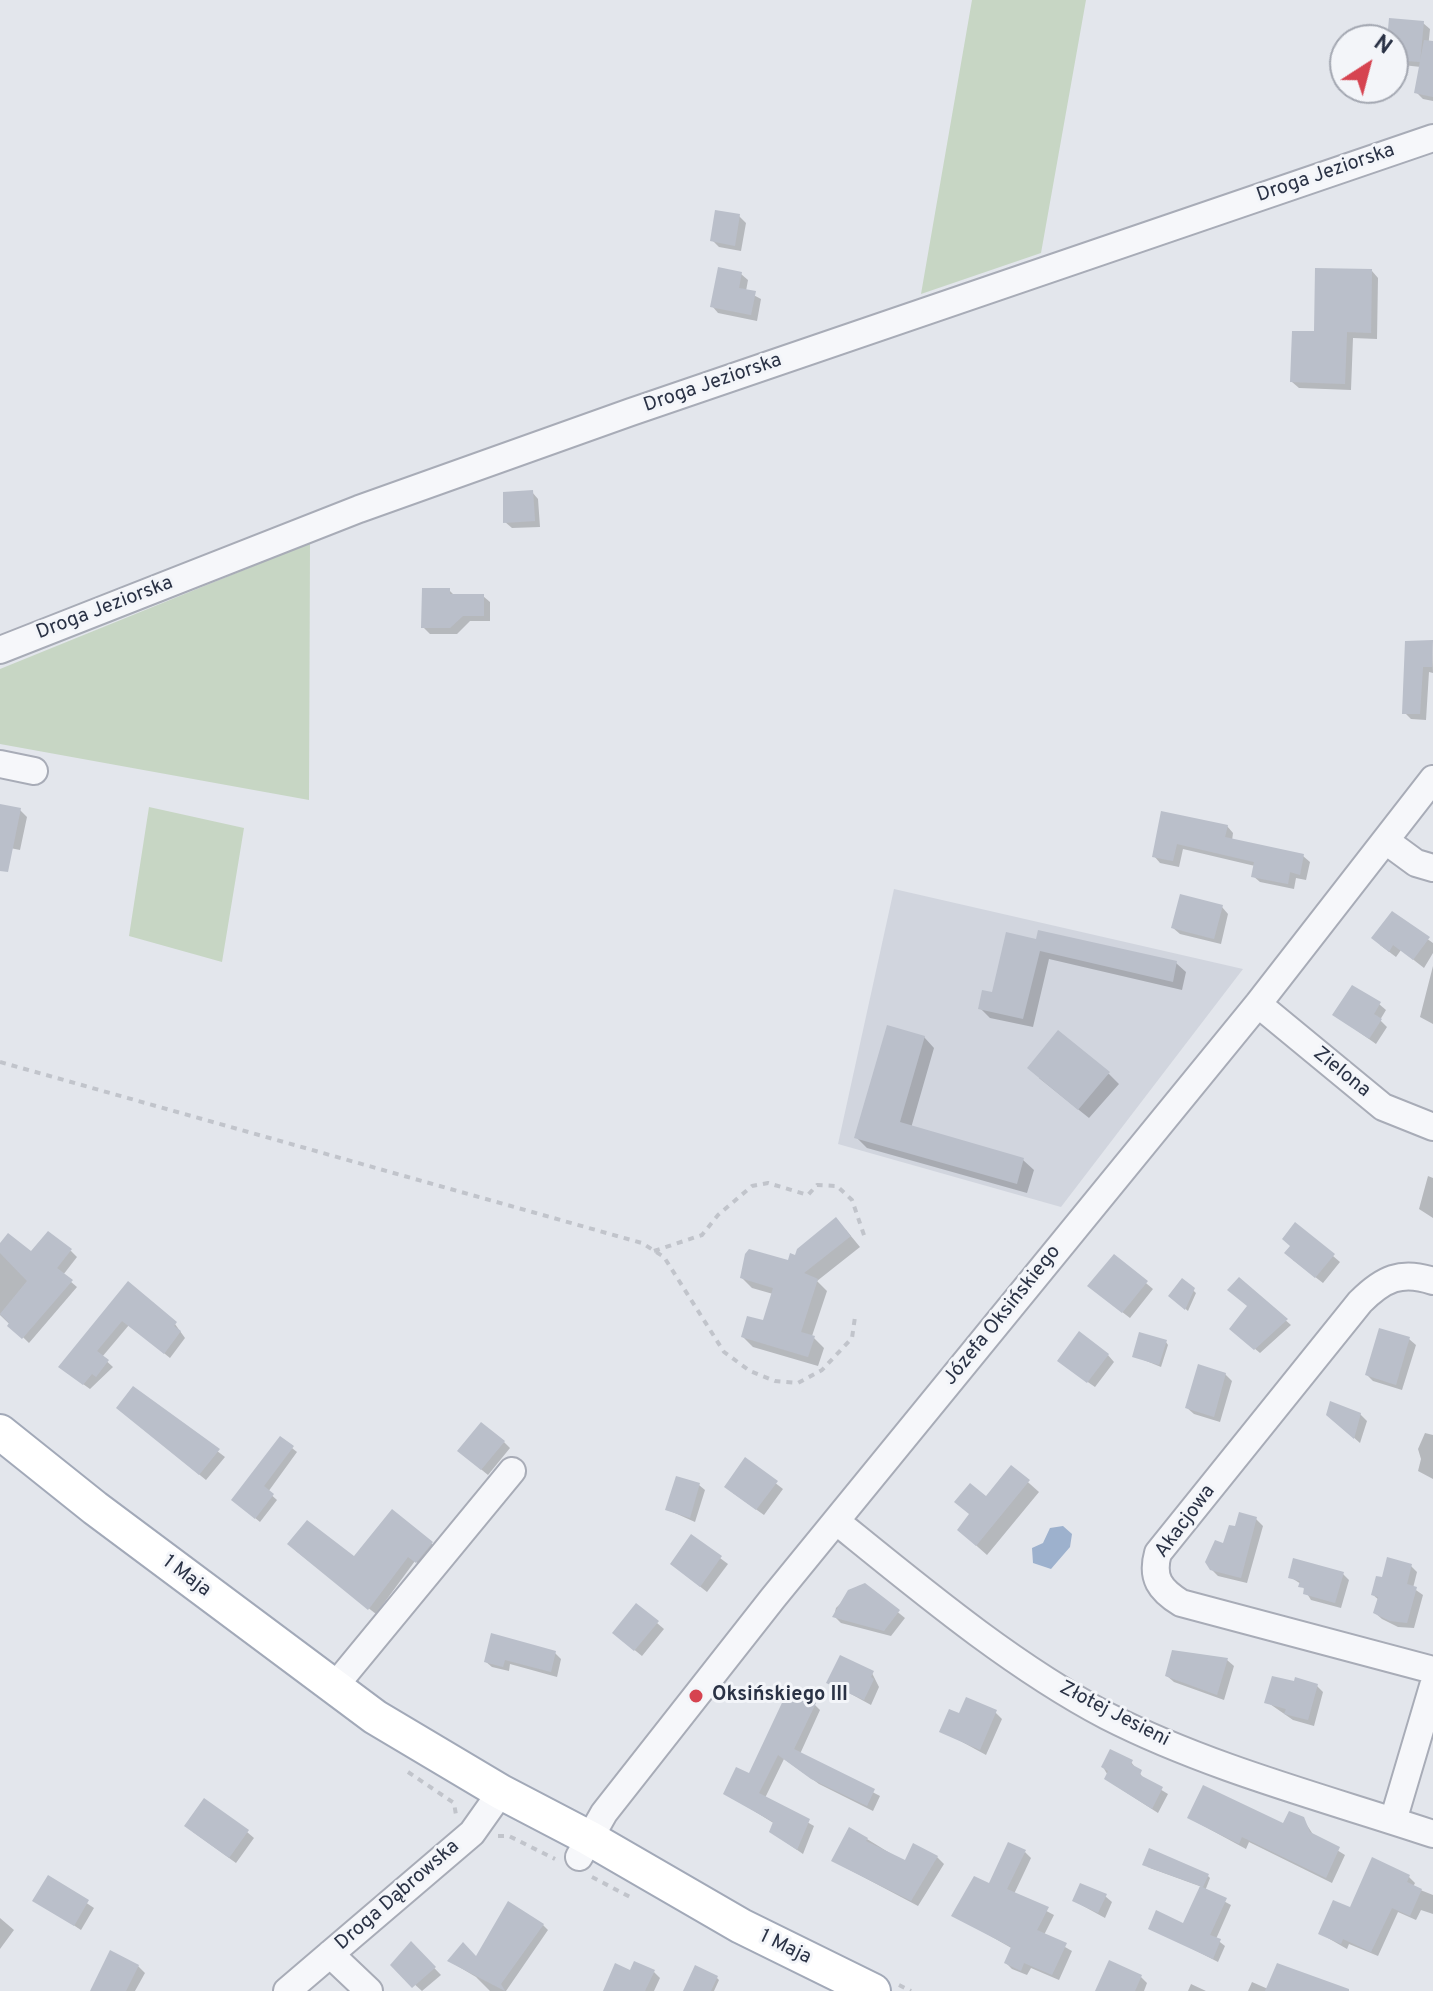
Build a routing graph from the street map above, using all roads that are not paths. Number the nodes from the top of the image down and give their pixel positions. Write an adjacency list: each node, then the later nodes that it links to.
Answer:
1 (1433, 138): 2 (street, Droga Jeziorska)
2 (0, 650)
3 (0, 764): 4 (street)
4 (34, 771)
5 (1433, 779): 6 (street, Józefa Oksińskiego)
6 (1386, 841): 7 (street); 8 (street, Józefa Oksińskiego)
7 (1433, 868)
8 (1258, 1004): 9 (street, Zielona); 13 (street, Józefa Oksińskiego)
9 (1433, 1127)
10 (1433, 1281): 14 (street, Akacjowa)
11 (0, 1432): 16 (main road, 1 Maja)
12 (512, 1471): 16 (street)
13 (836, 1521): 18 (street, Złotej Jesieni); 20 (street, Józefa Oksińskiego)
14 (1433, 1670)
15 (1433, 1686): 18 (street)
16 (334, 1687): 17 (main road, 1 Maja)
17 (495, 1801): 20 (main road, 1 Maja); 21 (street, Droga Dąbrowska)
18 (1393, 1821): 19 (street, Złotej Jesieni)
19 (1433, 1834)
20 (584, 1847): 24 (main road, 1 Maja)
21 (330, 1954): 22 (street, Droga Dąbrowska); 23 (street)
22 (287, 1991)
23 (369, 1991)
24 (873, 1991)

